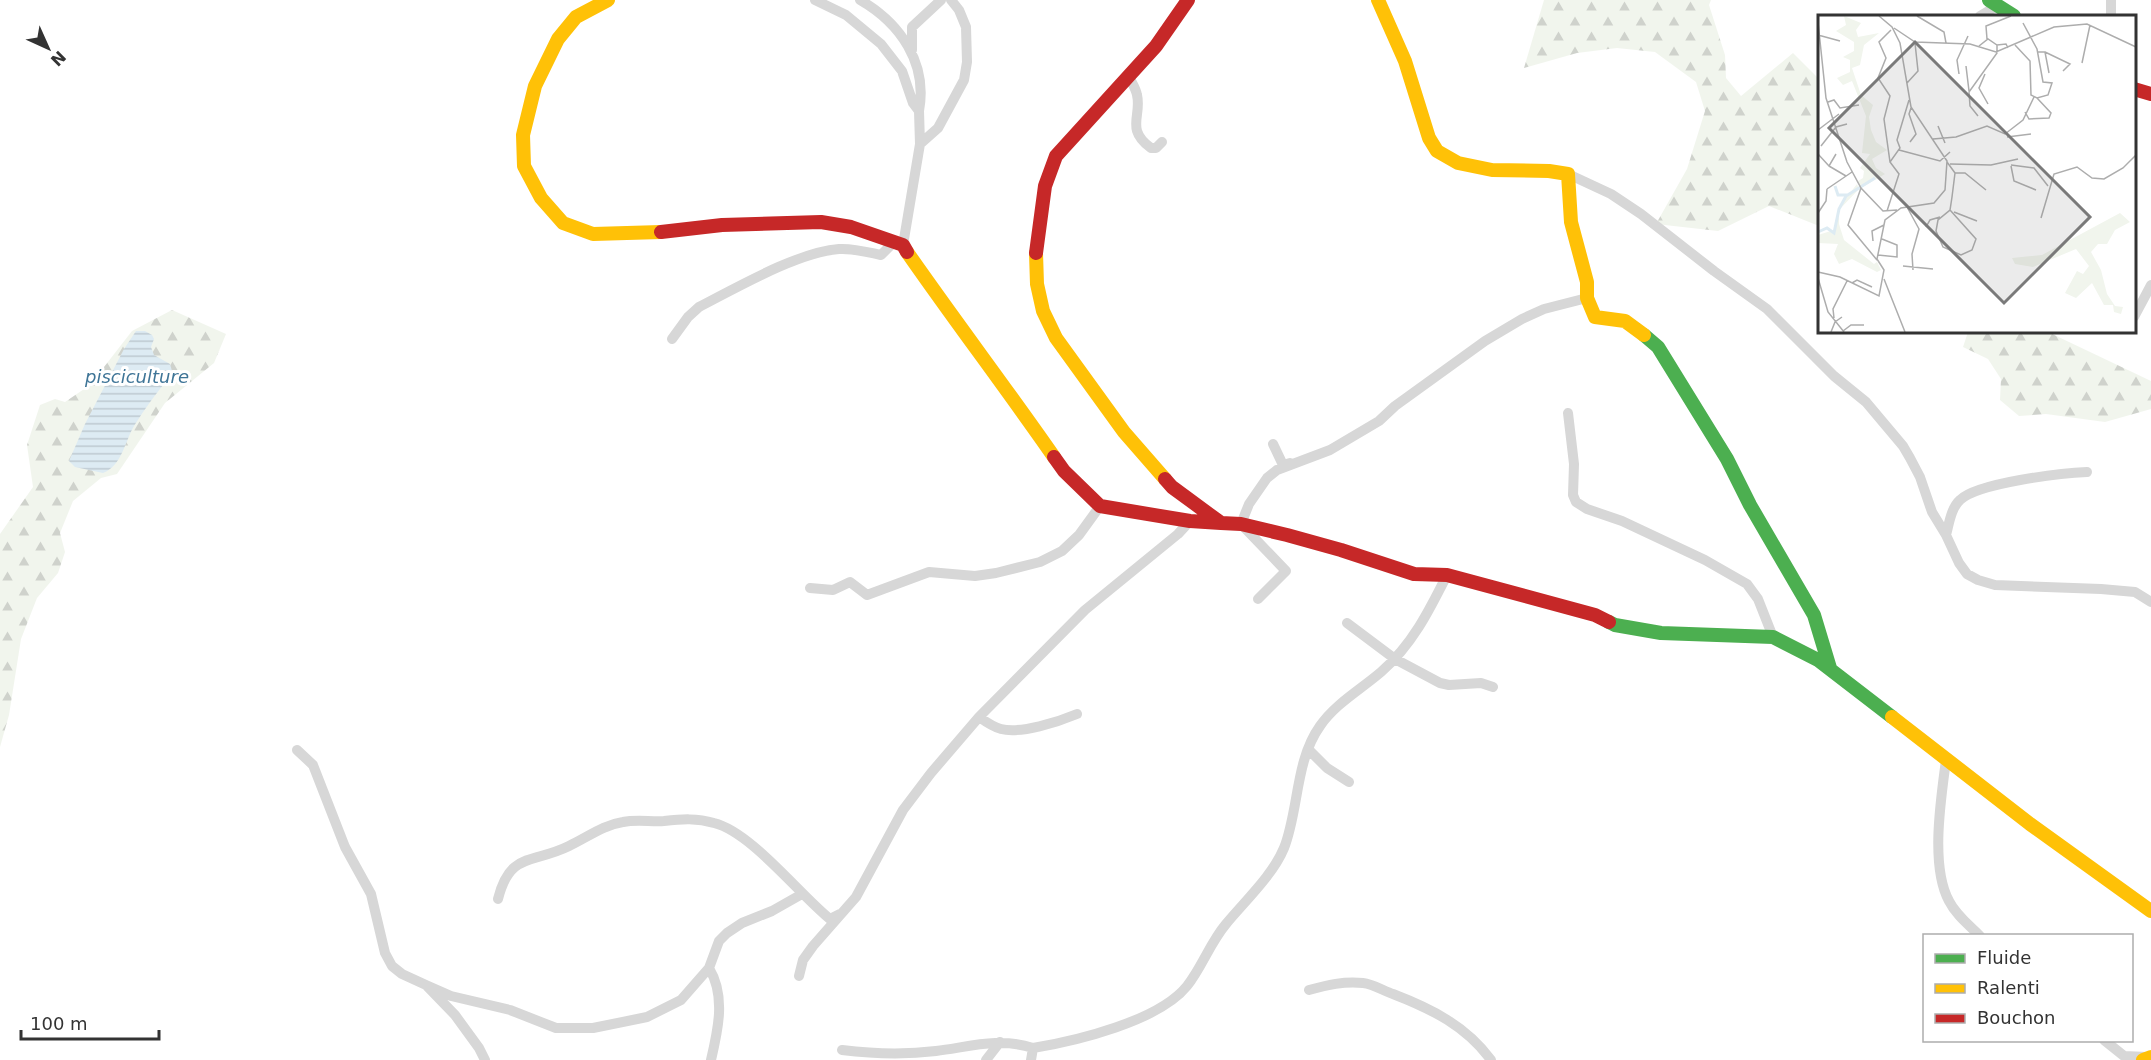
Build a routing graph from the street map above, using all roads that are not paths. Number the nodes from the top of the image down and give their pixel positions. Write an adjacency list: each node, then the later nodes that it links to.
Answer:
1 (608, 0): 19 (street)
2 (815, 0): 15 (street)
3 (860, 0): 11 (street)
4 (941, 0): 11 (street)
5 (951, 0): 17 (street)
6 (1188, 0): 12 (street)
7 (1378, 0): 18 (street)
8 (1993, 3): 9 (street); 10 (street)
9 (1981, 15)
10 (2012, 15)
11 (912, 50): 15 (street)
12 (1129, 77): 16 (street); 30 (street)
13 (2136, 90): 14 (street)
14 (2151, 94)
15 (919, 111): 17 (street)
16 (1162, 142)
17 (920, 144): 19 (street)
18 (1568, 174): 21 (street); 32 (street)
19 (898, 243): 23 (street); 28 (street)
20 (2151, 285): 22 (street)
21 (1587, 298): 26 (street); 40 (street)
22 (2136, 313)
23 (672, 339)
24 (1568, 413): 38 (street)
25 (1273, 444): 26 (street)
26 (1290, 463): 31 (street)
27 (2087, 472): 32 (street)
28 (1100, 506): 29 (street); 34 (street)
29 (1190, 521): 30 (street); 43 (street)
30 (1221, 523): 31 (street)
31 (1241, 525): 33 (street); 35 (street)
32 (1946, 534): 36 (street)
33 (1447, 575): 38 (street); 39 (street)
34 (810, 588)
35 (1258, 599)
36 (2151, 602)
37 (1347, 623): 39 (street)
38 (1773, 637): 40 (street)
39 (1395, 659): 41 (street); 44 (street)
40 (1830, 668): 46 (street)
41 (1493, 687)
42 (1077, 714): 43 (street)
43 (979, 717): 51 (street)
44 (1308, 749): 47 (street); 59 (street)
45 (297, 750): 55 (street)
46 (1946, 760): 50 (street); 52 (street)
47 (1348, 782)
48 (802, 894): 49 (street); 51 (street); 53 (street)
49 (498, 900)
50 (2151, 911)
51 (841, 914): 54 (street)
52 (1978, 934)
53 (709, 968): 55 (street); 63 (street)
54 (799, 976)
55 (426, 985): 62 (street)
56 (1308, 990): 66 (street)
57 (1000, 1042): 59 (street); 60 (street); 64 (street)
58 (2105, 1042): 61 (street)
59 (1033, 1048): 65 (street)
60 (842, 1050)
61 (2147, 1058)
62 (485, 1060)
63 (711, 1060)
64 (986, 1060)
65 (1031, 1060)
66 (1491, 1060)

